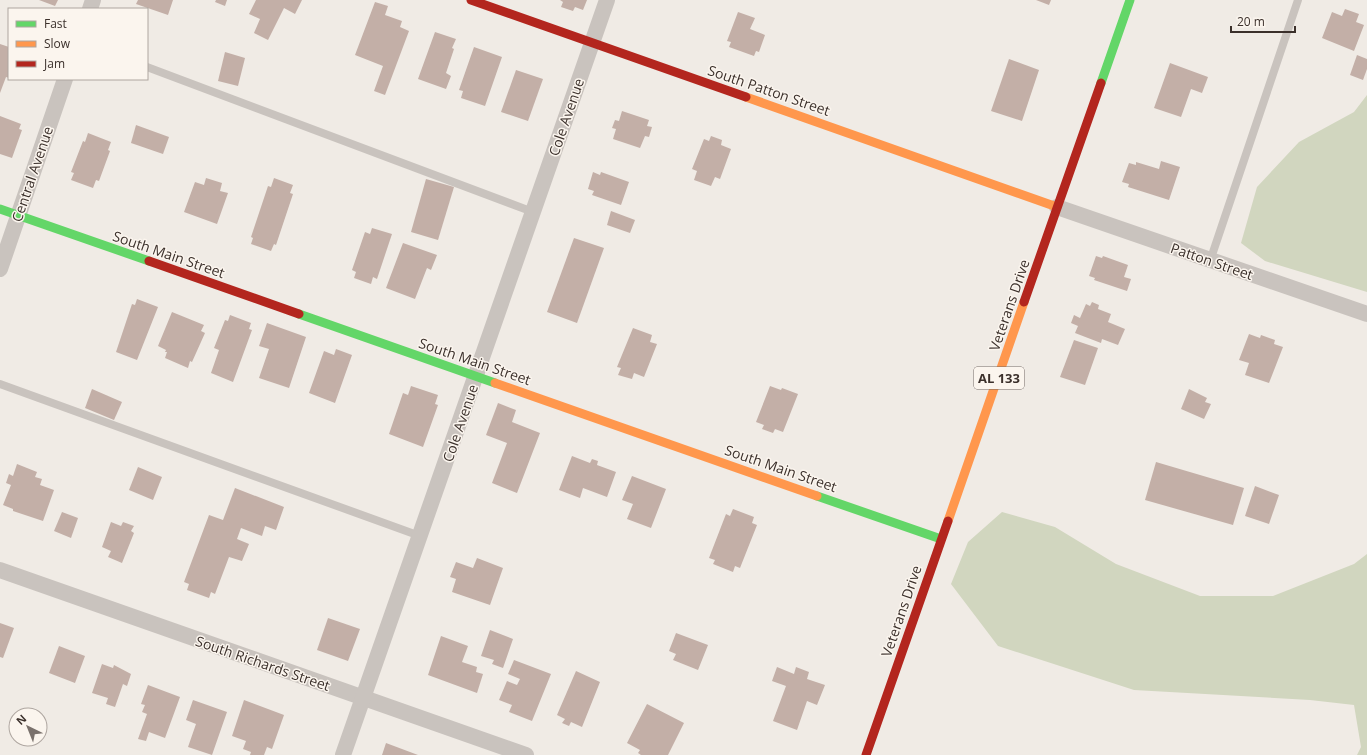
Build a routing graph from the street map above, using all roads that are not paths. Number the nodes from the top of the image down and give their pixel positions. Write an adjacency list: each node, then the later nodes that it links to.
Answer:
1 (471, 0): 5 (street, South Patton Street)
2 (607, 0): 5 (street, Cole Avenue)
3 (1130, 0): 8 (street, Veterans Drive / AL 133)
4 (1298, 0): 12 (lane)
5 (592, 43): 8 (street, South Patton Street); 10 (street, Cole Avenue)
6 (148, 67): 10 (lane)
7 (65, 80): 11 (street, Central Avenue)
8 (1057, 207): 12 (street, Patton Street); 18 (street, Veterans Drive / AL 133)
9 (0, 209): 11 (street, South Main Street)
10 (533, 212): 15 (street, Cole Avenue)
11 (18, 215): 13 (street, Central Avenue); 15 (street, South Main Street)
12 (1210, 261): 14 (street, Patton Street)
13 (0, 270)
14 (1367, 314)
15 (476, 376): 17 (street, Cole Avenue); 18 (street, South Main Street)
16 (0, 384): 17 (lane)
17 (420, 536): 20 (street, Cole Avenue)
18 (941, 539): 23 (street, Veterans Drive / AL 133)
19 (0, 570): 20 (street, South Richards Street)
20 (363, 698): 21 (street, Cole Avenue); 22 (street, South Richards Street)
21 (343, 755)
22 (526, 755)
23 (866, 755)

